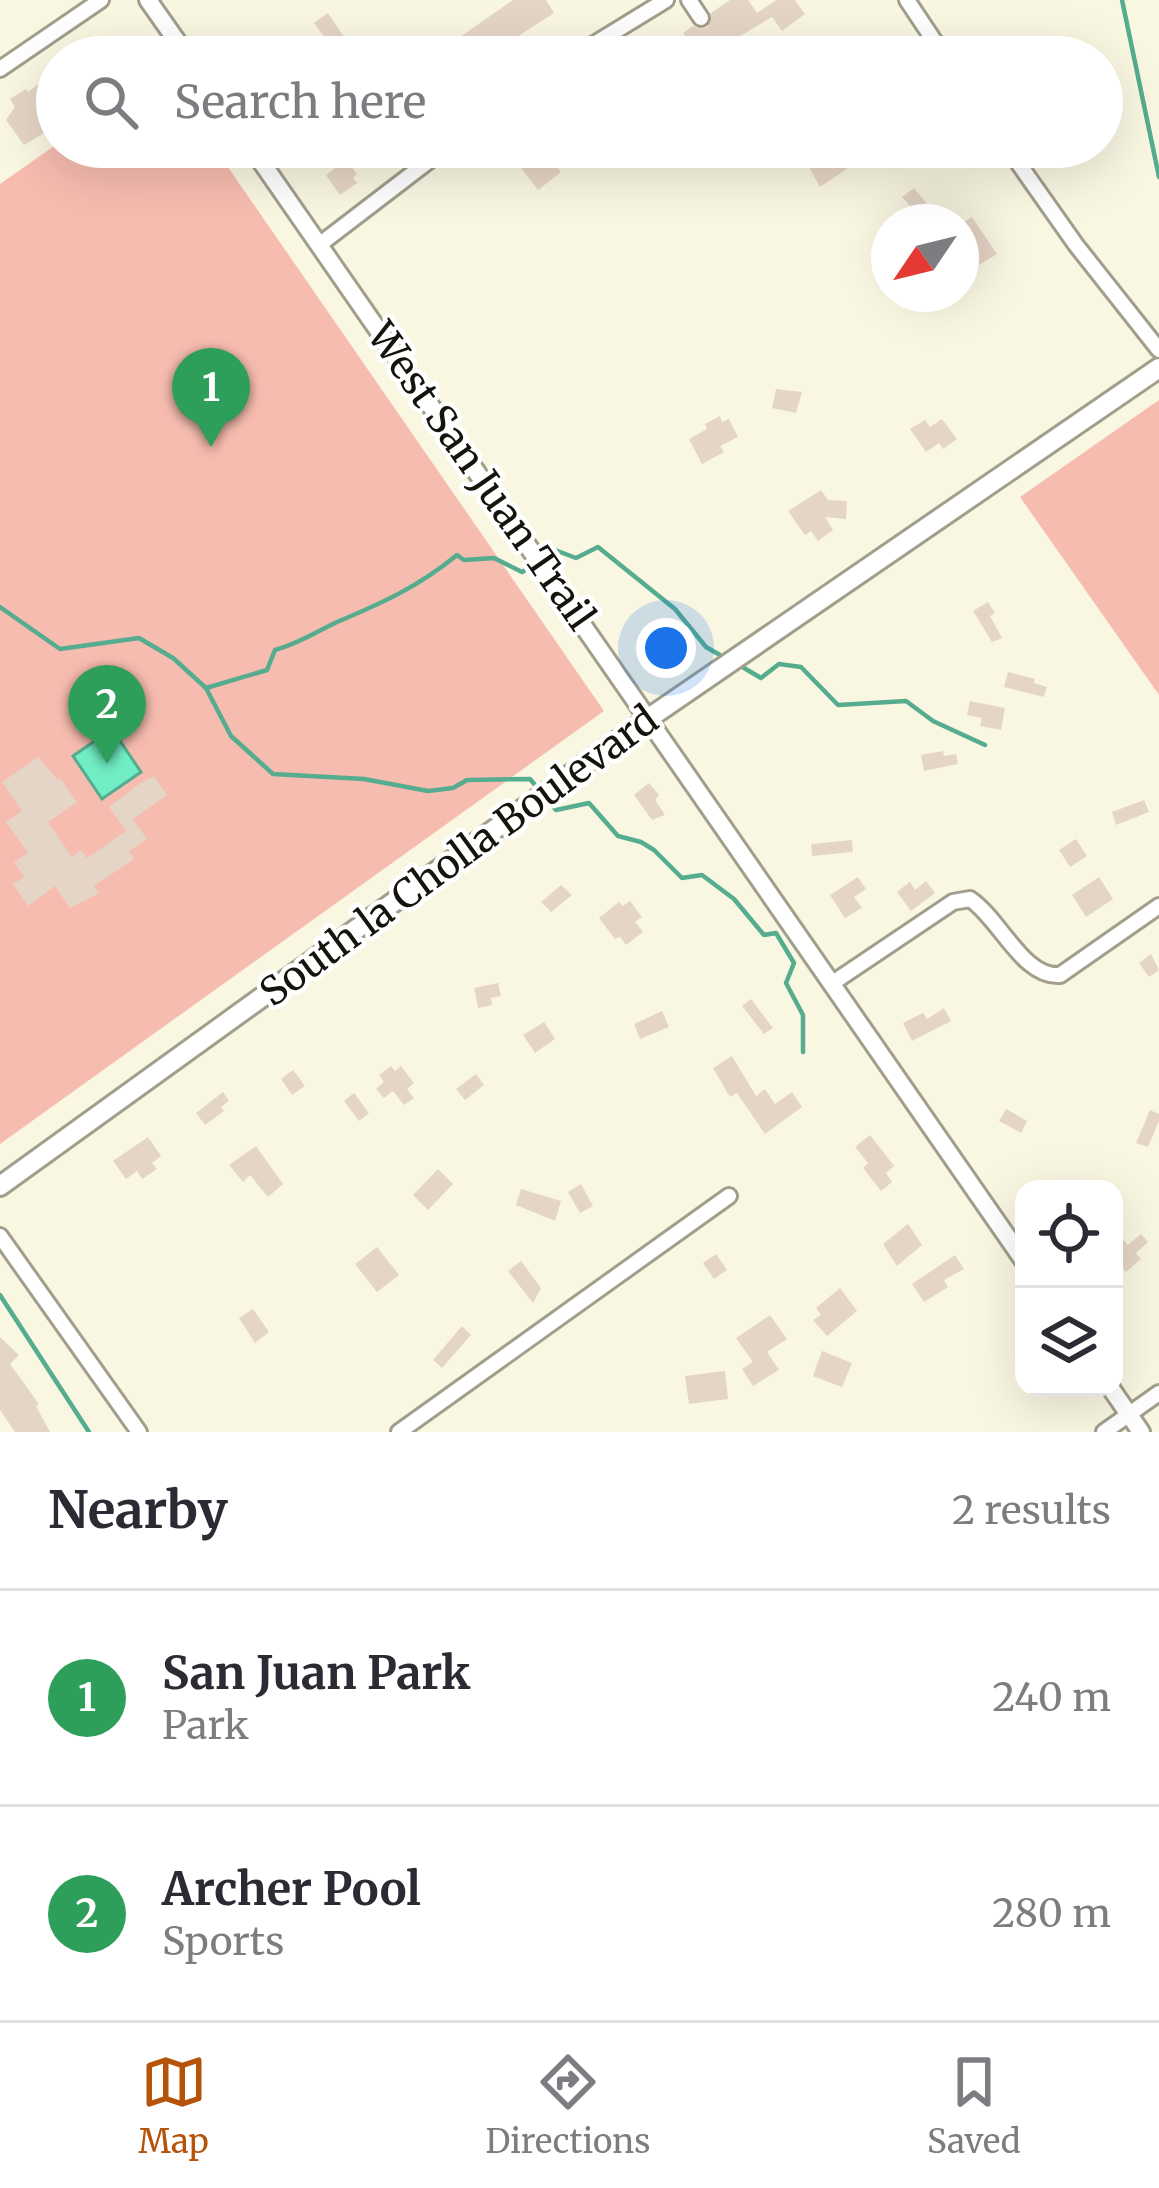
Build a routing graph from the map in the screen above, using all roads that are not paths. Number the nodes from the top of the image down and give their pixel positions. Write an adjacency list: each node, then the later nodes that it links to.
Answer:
1 (100, 0): 7 (street)
2 (148, 0): 8 (street)
3 (666, 0): 9 (street)
4 (689, 0): 6 (street)
5 (908, 0): 10 (street)
6 (701, 18)
7 (48, 36)
8 (173, 36)
9 (607, 36)
10 (931, 36)
11 (36, 44): 12 (street)
12 (0, 69)
13 (266, 168): 16 (street, West San Juan Trail)
14 (419, 168): 16 (street)
15 (1021, 168): 17 (street)
16 (319, 244): 19 (street, West San Juan Trail)
17 (1159, 350)
18 (1159, 368): 19 (main road, South la Cholla Boulevard)
19 (649, 718): 21 (street, West San Juan Trail); 22 (main road, South la Cholla Boulevard)
20 (1159, 906): 21 (street)
21 (834, 982): 25 (street, West San Juan Trail)
22 (0, 1186)
23 (729, 1196): 30 (street)
24 (0, 1237): 29 (street)
25 (1015, 1248)
26 (1159, 1393): 28 (street)
27 (1116, 1396): 28 (street)
28 (1129, 1414): 31 (street); 32 (street)
29 (139, 1432)
30 (399, 1432)
31 (1104, 1432)
32 (1141, 1432)

